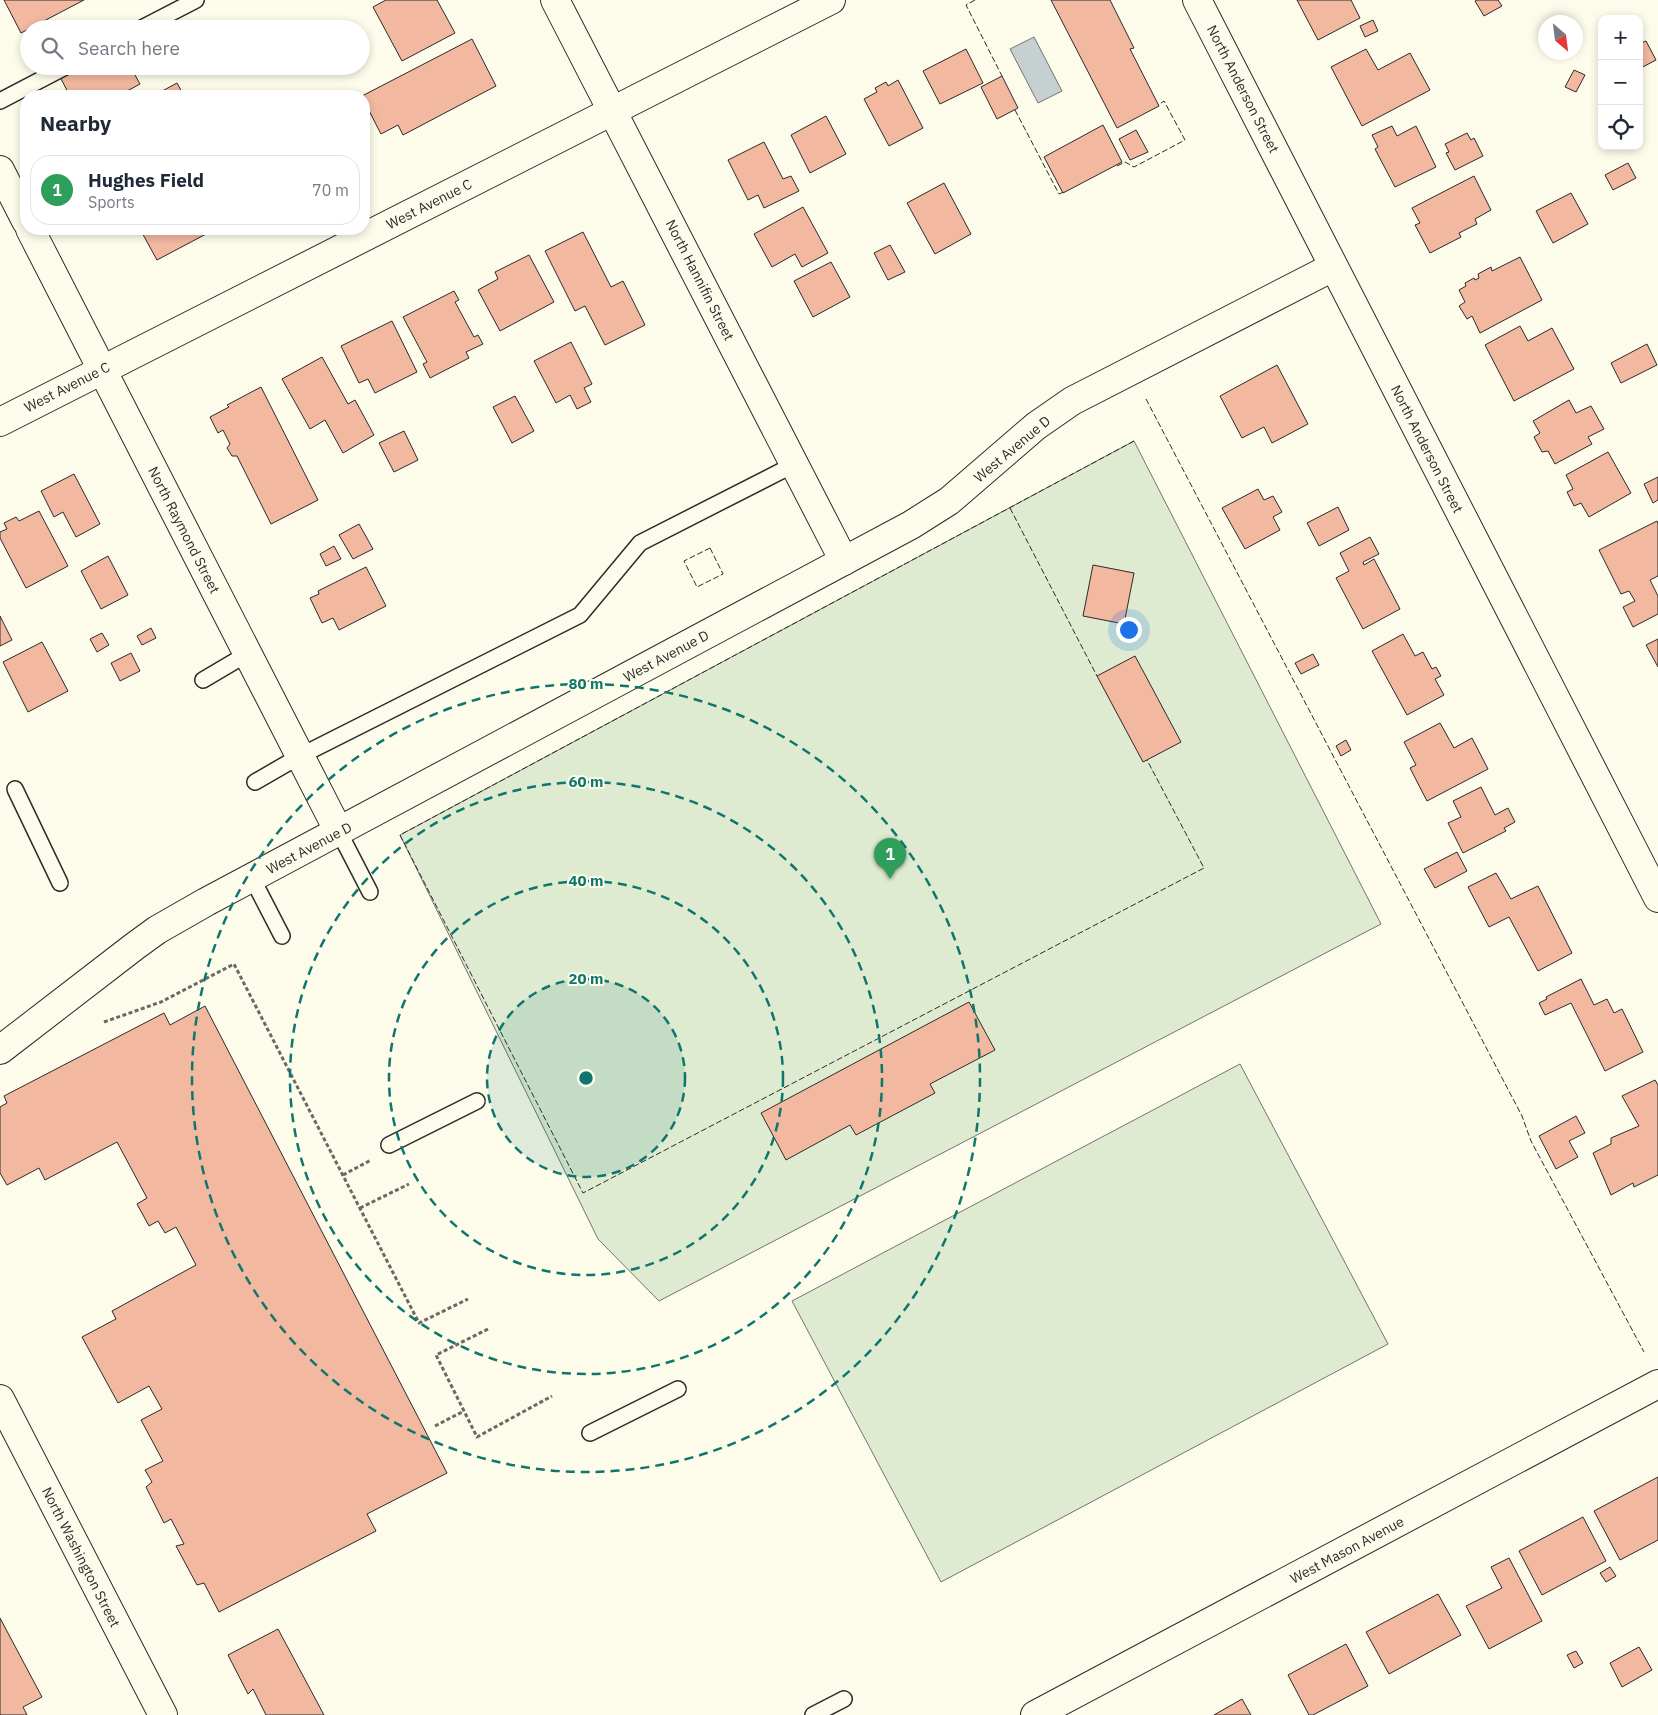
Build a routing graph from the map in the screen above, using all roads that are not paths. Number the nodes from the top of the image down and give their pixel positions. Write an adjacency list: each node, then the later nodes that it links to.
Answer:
1 (196, 0): 5 (lane)
2 (555, 0): 8 (street, North Hannifin Street)
3 (830, 0): 8 (street, West Avenue C)
4 (1197, 0): 14 (street, North Anderson Street)
5 (157, 20)
6 (49, 75): 7 (lane)
7 (0, 100)
8 (613, 111): 11 (street, West Avenue C); 17 (street, North Hannifin Street)
9 (0, 170): 10 (street)
10 (20, 209)
11 (370, 234)
12 (33, 235): 15 (street, North Raymond Street)
13 (368, 235): 15 (street, West Avenue C)
14 (1333, 267): 18 (street, West Avenue D); 28 (street, North Anderson Street)
15 (102, 370): 16 (street, West Avenue C); 19 (street, North Raymond Street)
16 (0, 422)
17 (794, 464): 18 (street, North Hannifin Street); 21 (lane)
18 (844, 561): 24 (street, West Avenue D)
19 (247, 654): 20 (lane); 21 (street, North Raymond Street)
20 (202, 680)
21 (300, 756): 22 (lane); 24 (street, North Raymond Street)
22 (255, 782)
23 (15, 789): 26 (lane)
24 (339, 832): 25 (street, West Avenue D); 27 (lane)
25 (252, 878): 29 (lane); 30 (street, West Avenue D)
26 (60, 883)
27 (370, 892)
28 (1658, 898)
29 (282, 936)
30 (0, 1050)
31 (478, 1101): 32 (lane)
32 (389, 1145)
33 (1658, 1384): 40 (street, West Mason Avenue)
34 (678, 1389): 36 (lane)
35 (0, 1399): 38 (street, North Washington Street)
36 (590, 1433)
37 (844, 1699): 39 (lane)
38 (163, 1715)
39 (813, 1715)
40 (1036, 1715)

